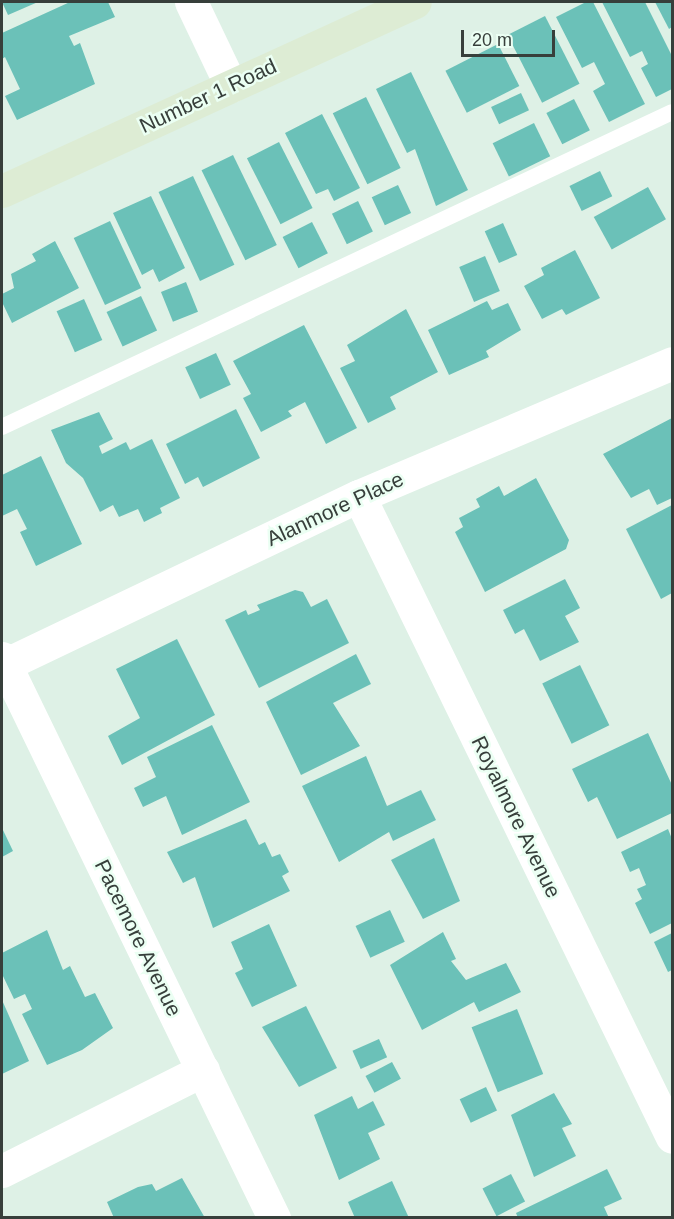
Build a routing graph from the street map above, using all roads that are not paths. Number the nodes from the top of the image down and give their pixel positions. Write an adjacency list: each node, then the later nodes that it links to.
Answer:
1 (191, 2): 3 (street)
2 (415, 2): 3 (main road, Number 1 Road)
3 (231, 86): 5 (main road, Number 1 Road)
4 (672, 112): 7 (lane)
5 (2, 191)
6 (672, 363): 8 (street, Alanmore Place)
7 (2, 427)
8 (359, 496): 9 (street, Alanmore Place); 11 (street, Royalmore Avenue)
9 (3, 663): 10 (street, Pacemore Avenue)
10 (203, 1070): 12 (street); 13 (street, Pacemore Avenue)
11 (672, 1137)
12 (2, 1171)
13 (274, 1218)

